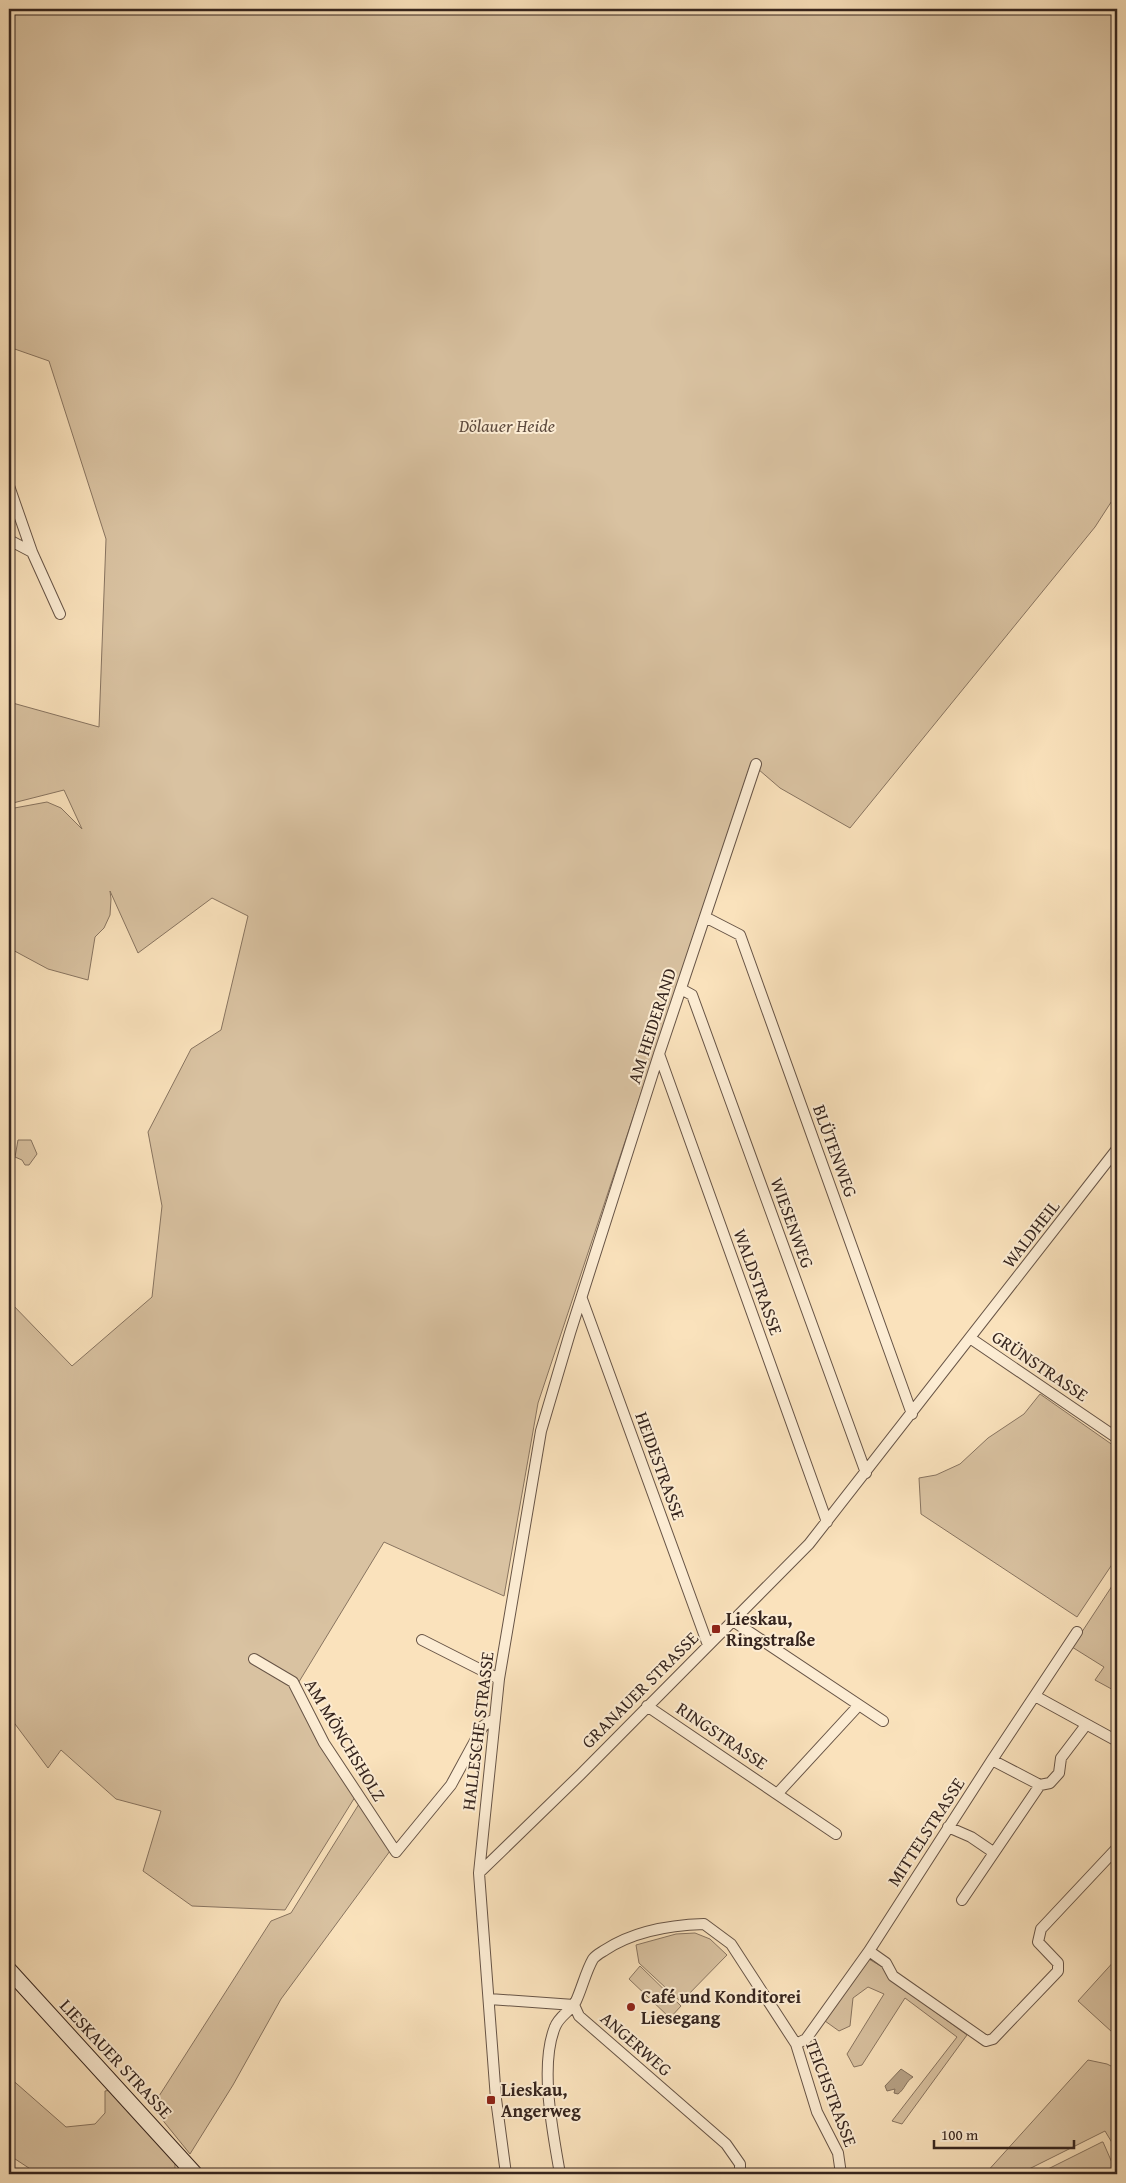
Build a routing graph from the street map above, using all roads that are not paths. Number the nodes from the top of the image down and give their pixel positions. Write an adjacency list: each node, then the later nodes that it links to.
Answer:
1 (9, 486): 3 (street)
2 (9, 540): 3 (street)
3 (32, 552): 4 (street)
4 (60, 614)
5 (756, 764): 6 (street, AM HEIDERAND)
6 (705, 917): 7 (street, AM HEIDERAND); 12 (street, BLÜTENWEG)
7 (681, 989): 8 (street, AM HEIDERAND); 14 (street, WIESENWEG)
8 (659, 1054): 10 (street, AM HEIDERAND); 15 (street, WALDSTRASSE)
9 (1117, 1149): 11 (street, WALDHEIL)
10 (582, 1299): 19 (street, HEIDESTRASSE); 21 (street, HALLESCHE STRASSE)
11 (970, 1338): 12 (street, GRANAUER STRASSE); 13 (street, GRÜNSTRASSE)
12 (912, 1414): 14 (street, GRANAUER STRASSE)
13 (1117, 1438)
14 (866, 1473): 15 (street, GRANAUER STRASSE)
15 (827, 1522): 16 (street, GRANAUER STRASSE)
16 (733, 1621): 19 (street, GRANAUER STRASSE); 23 (street)
17 (1078, 1632): 22 (street, MITTELSTRASSE)
18 (422, 1640): 21 (street)
19 (708, 1645): 24 (street, GRANAUER STRASSE)
20 (254, 1660): 25 (street, AM MÖNCHSHOLZ)
21 (499, 1679): 25 (street, HALLESCHE STRASSE)
22 (1035, 1696): 27 (street); 29 (street, MITTELSTRASSE)
23 (859, 1705): 26 (street); 31 (street)
24 (647, 1706): 31 (street, RINGSTRASSE); 36 (street, GRANAUER STRASSE)
25 (494, 1719): 36 (street, HALLESCHE STRASSE)
26 (883, 1721)
27 (1086, 1725): 28 (street); 30 (street)
28 (1117, 1742)
29 (992, 1760): 30 (street); 32 (street, MITTELSTRASSE)
30 (1040, 1785): 35 (street)
31 (778, 1793): 33 (street, RINGSTRASSE)
32 (948, 1828): 35 (street); 38 (street, MITTELSTRASSE)
33 (836, 1834)
34 (1117, 1848): 38 (street)
35 (993, 1852): 37 (street)
36 (479, 1873): 40 (street, HALLESCHE STRASSE)
37 (962, 1900)
38 (869, 1952): 42 (street, MITTELSTRASSE)
39 (9, 1970): 44 (street, LIESKAUER STRASSE)
40 (489, 1999): 41 (street); 45 (street, HALLESCHE STRASSE)
41 (574, 2005): 42 (street, TEICHSTRASSE); 43 (street, ANGERWEG); 46 (street)
42 (796, 2044): 47 (street, TEICHSTRASSE)
43 (740, 2169)
44 (195, 2174)
45 (506, 2174)
46 (560, 2174)
47 (841, 2174)

